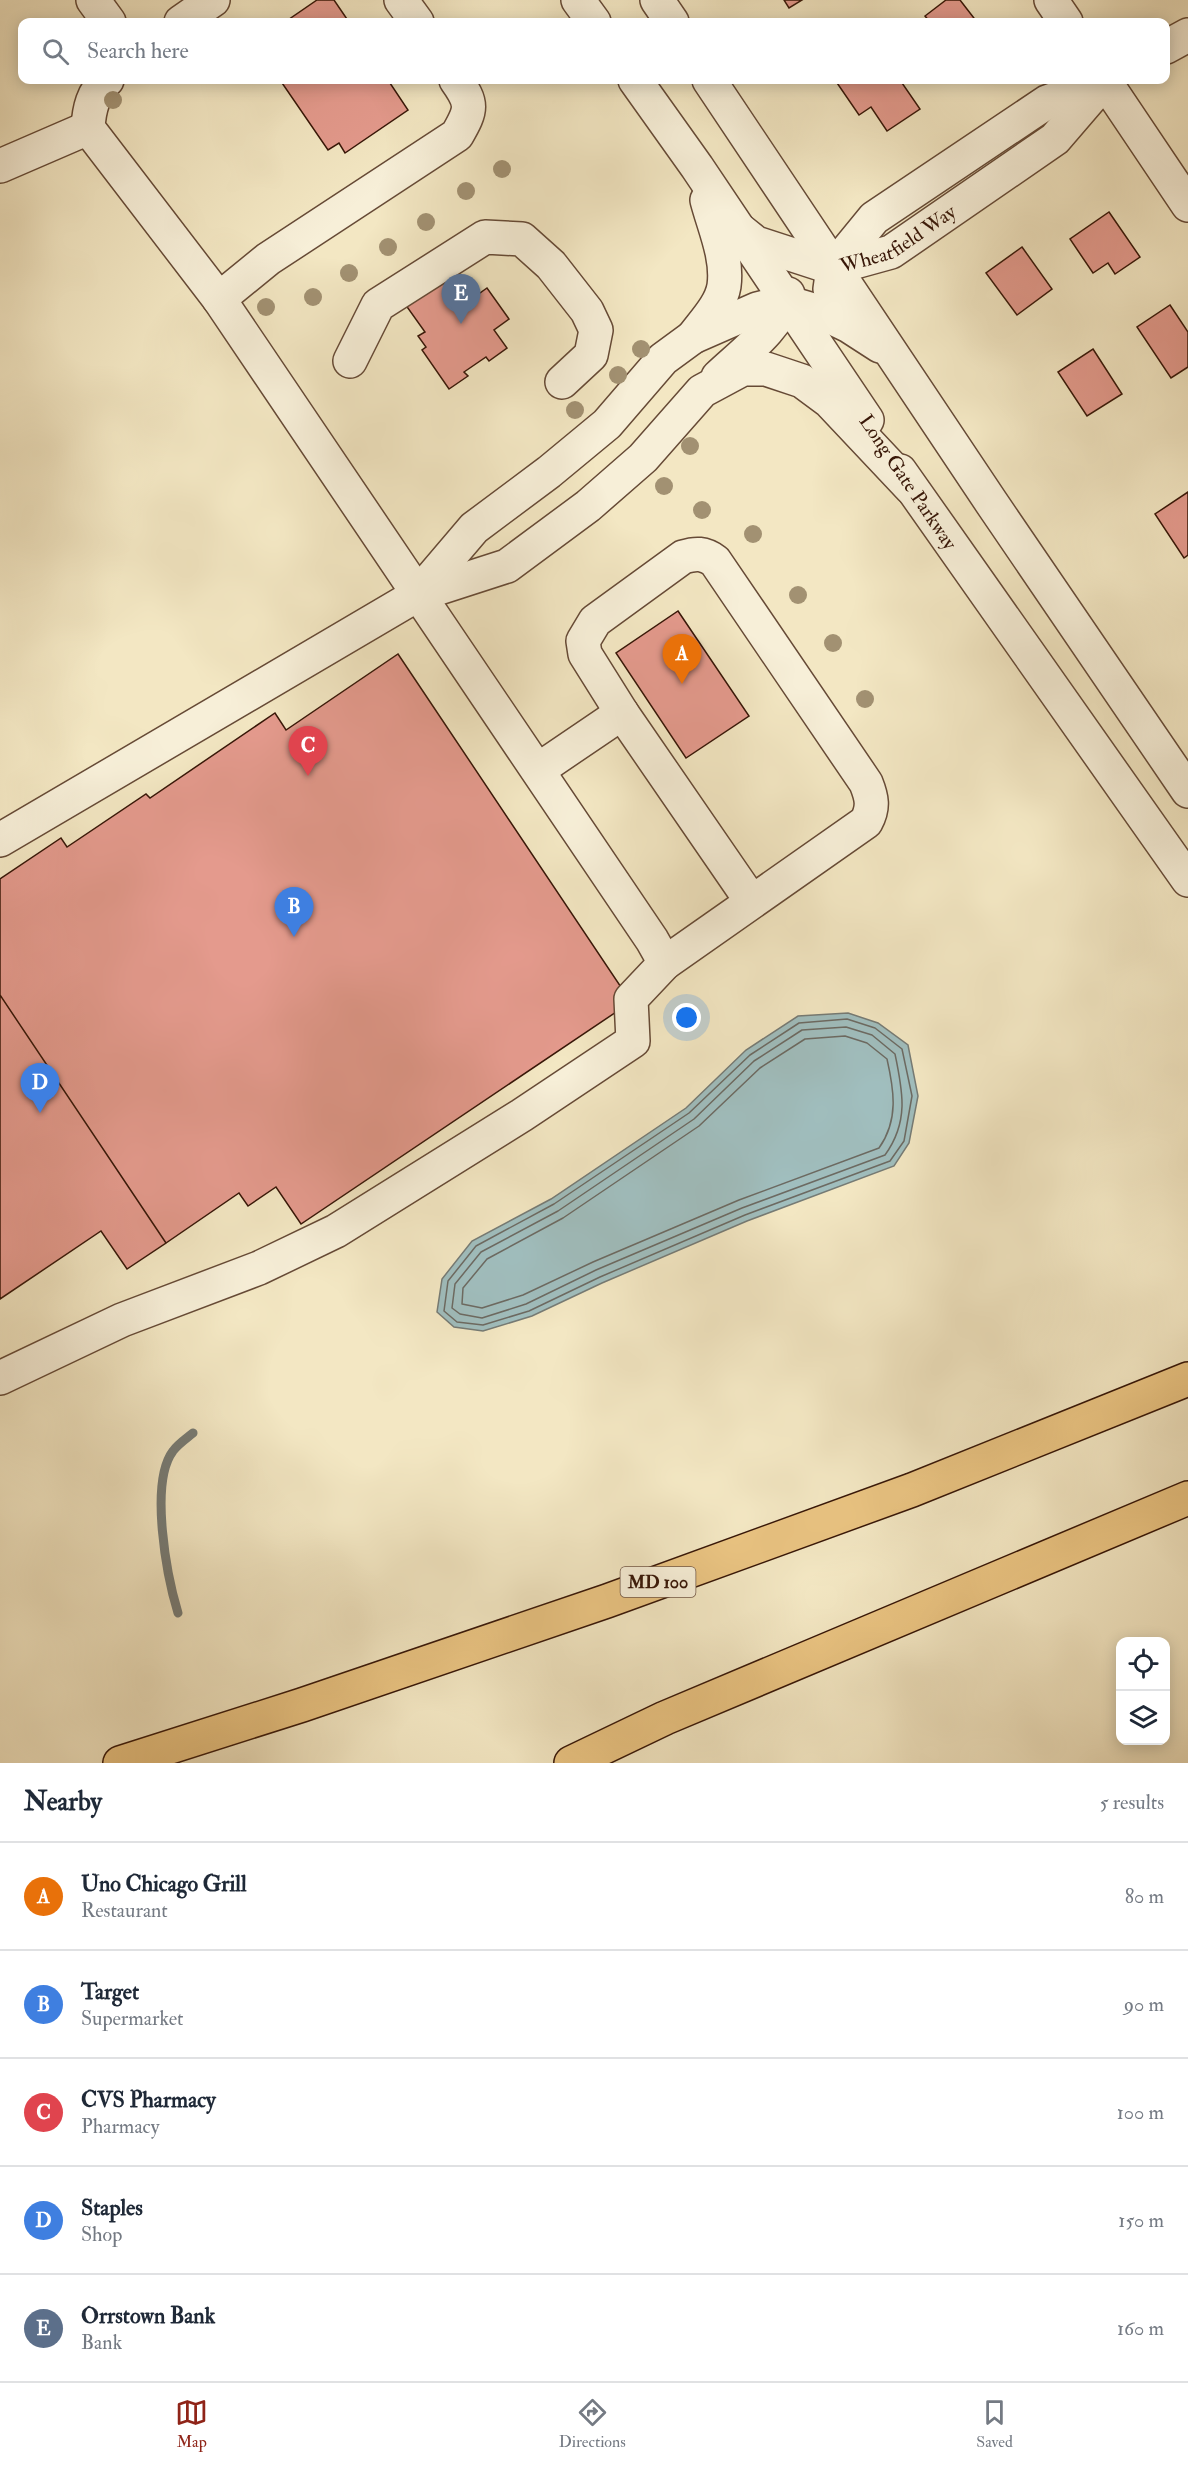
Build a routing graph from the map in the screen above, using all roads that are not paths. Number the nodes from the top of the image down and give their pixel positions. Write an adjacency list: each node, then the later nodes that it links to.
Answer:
1 (93, 0): 7 (street)
2 (213, 0): 8 (street)
3 (401, 0): 9 (street)
4 (578, 0): 10 (street)
5 (657, 0): 11 (street)
6 (1051, 0): 12 (street)
7 (106, 18)
8 (187, 18)
9 (414, 18)
10 (591, 18)
11 (669, 18)
12 (1063, 18)
13 (1188, 35): 14 (street)
14 (1170, 45)
15 (102, 84): 21 (street)
16 (459, 84): 29 (street)
17 (638, 84): 23 (street, Long Gate Parkway)
18 (712, 84): 25 (street)
19 (1102, 84): 28 (street, Wheatfield Way)
20 (1108, 84): 24 (street)
21 (88, 128): 22 (street); 29 (street)
22 (0, 166)
23 (697, 167): 26 (street, Long Gate Parkway); 32 (street)
24 (1188, 205)
25 (792, 206): 27 (street); 28 (street)
26 (737, 228): 27 (street); 30 (street, Long Gate Parkway)
27 (795, 257): 28 (street); 30 (street)
28 (833, 268): 31 (street); 33 (street)
29 (219, 299): 39 (street)
30 (786, 302): 31 (street); 32 (street); 36 (street, Long Gate Parkway); 37 (street)
31 (828, 316): 33 (street); 36 (street)
32 (693, 337): 39 (street)
33 (894, 356): 42 (street)
34 (350, 361): 35 (street)
35 (562, 382)
36 (845, 387): 38 (street, Long Gate Parkway)
37 (702, 391): 38 (street); 39 (street)
38 (911, 488): 44 (street, Long Gate Parkway)
39 (417, 595): 41 (street); 43 (street)
40 (622, 713): 41 (street); 45 (street); 45 (street)
41 (538, 770): 46 (street)
42 (1188, 791)
43 (0, 840)
44 (1188, 880)
45 (752, 902): 46 (street)
46 (665, 963): 47 (street)
47 (0, 1378)
48 (1188, 1379): 50 (highway, MD 100)
49 (1188, 1498): 51 (highway)
50 (120, 1763)
51 (570, 1763)

